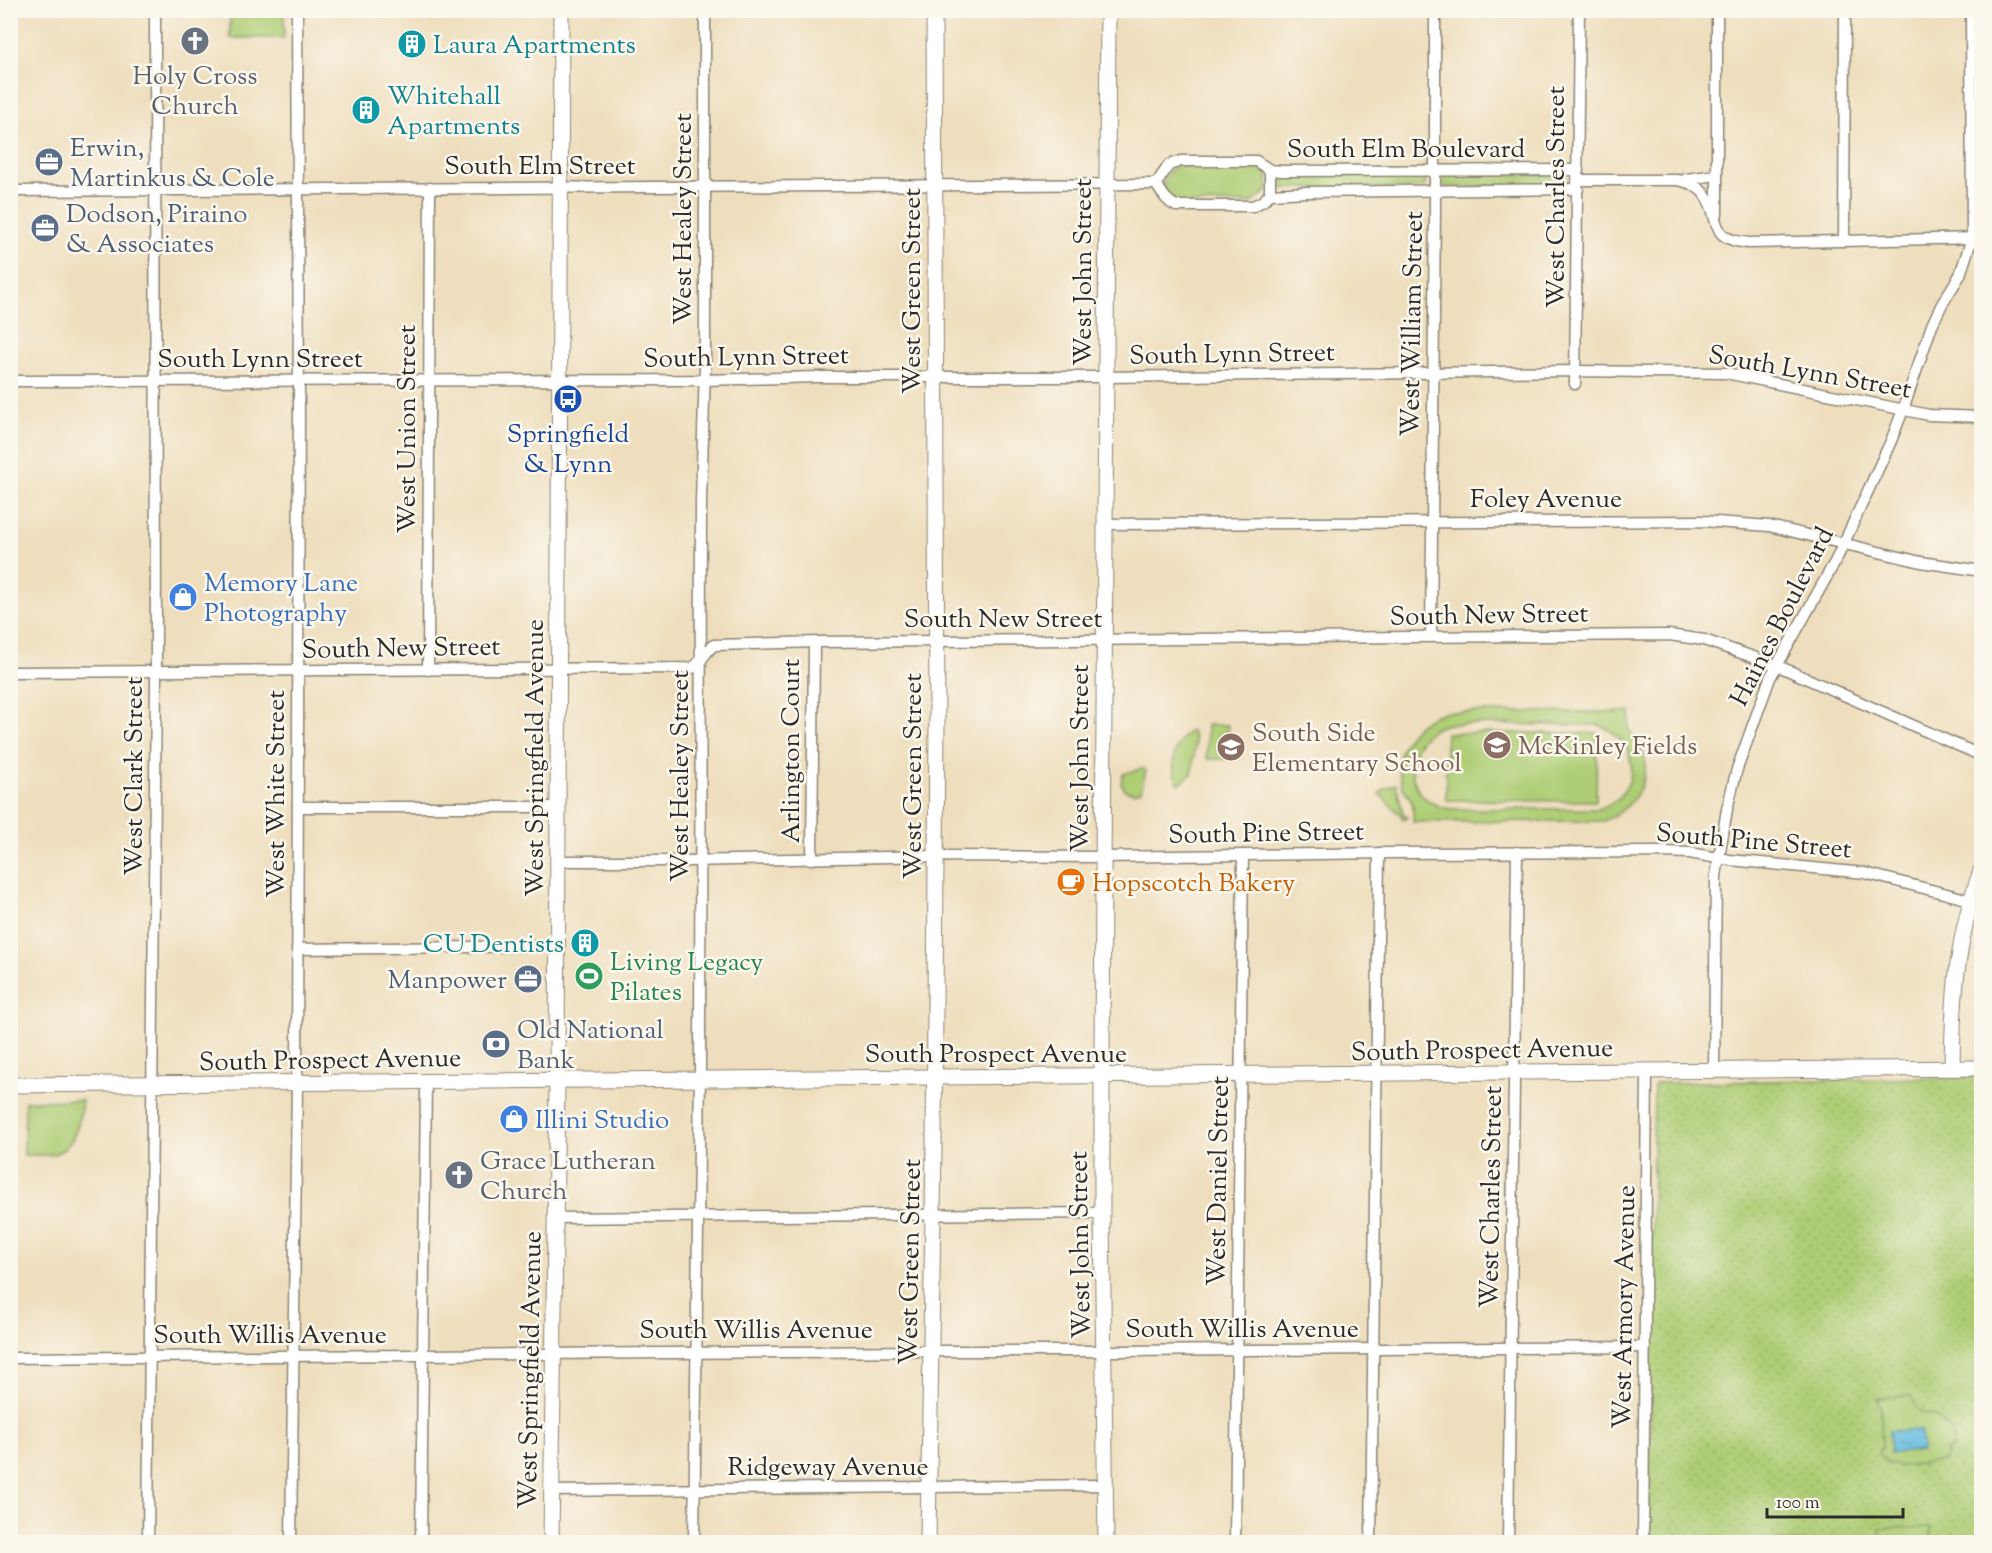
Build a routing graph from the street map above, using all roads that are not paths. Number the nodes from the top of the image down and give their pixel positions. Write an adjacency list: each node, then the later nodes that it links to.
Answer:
1 (155, 10): 24 (street, West Clark Street)
2 (297, 10): 23 (street, West White Street)
3 (561, 10): 20 (main road, West Springfield Avenue)
4 (705, 10): 21 (street, West Healey Street)
5 (934, 10): 19 (main road, West Green Street)
6 (1108, 10): 17 (main road, West John Street)
7 (1435, 10): 13 (street, West William Street)
8 (1579, 10): 15 (street, West Charles Street)
9 (1717, 10): 14 (street)
10 (1845, 10): 30 (street)
11 (1971, 10): 29 (street, Haines Boulevard)
12 (1270, 170): 13 (street, South Elm Boulevard); 18 (street, South Elm Boulevard); 27 (street, South Elm Boulevard)
13 (1435, 172): 15 (street, South Elm Boulevard); 25 (street, West William Street)
14 (1717, 175): 16 (street, South Elm Boulevard); 28 (street)
15 (1578, 180): 16 (street, South Elm Boulevard); 25 (street, South Elm Boulevard); 31 (street, West Charles Street)
16 (1677, 180): 28 (street, South Elm Boulevard)
17 (1106, 184): 18 (street); 19 (street, South Elm Street); 34 (main road, West John Street)
18 (1156, 184): 27 (street, South Elm Boulevard)
19 (934, 185): 21 (street, South Elm Street); 33 (main road, West Green Street)
20 (560, 187): 21 (street, South Elm Street); 22 (street, South Elm Street); 35 (main road, West Springfield Avenue)
21 (705, 187): 37 (street, West Healey Street)
22 (430, 188): 23 (street, South Elm Street); 36 (street, West Union Street)
23 (298, 189): 24 (street, South Elm Street); 40 (street, West White Street)
24 (154, 190): 26 (street, South Elm Street); 39 (street, West Clark Street)
25 (1435, 190): 27 (street, South Elm Boulevard); 32 (street, West William Street)
26 (10, 191)
27 (1270, 194)
28 (1716, 224): 30 (street)
29 (1977, 238): 30 (street); 42 (street, Haines Boulevard)
30 (1844, 241)
31 (1576, 371): 32 (street, South Lynn Street); 41 (street, West Charles Street); 42 (street, South Lynn Street)
32 (1434, 373): 34 (street, South Lynn Street); 44 (street, West William Street)
33 (935, 376): 34 (street, South Lynn Street); 37 (street, South Lynn Street); 50 (main road, West Green Street)
34 (1106, 377): 45 (main road, West John Street)
35 (560, 379): 36 (street, South Lynn Street); 37 (street, South Lynn Street); 54 (main road, West Springfield Avenue)
36 (430, 380): 40 (street, South Lynn Street); 55 (street, West Union Street)
37 (704, 380): 52 (street, West Healey Street)
38 (10, 381): 39 (street, South Lynn Street)
39 (155, 381): 40 (street, South Lynn Street); 56 (street, West Clark Street)
40 (299, 381): 57 (street, West White Street)
41 (1575, 384)
42 (1903, 410): 43 (street, South Lynn Street); 46 (street, Haines Boulevard)
43 (1982, 417)
44 (1432, 521): 45 (street, Foley Avenue); 46 (street, Foley Avenue); 48 (street, West William Street)
45 (1105, 524): 49 (main road, West John Street)
46 (1844, 542): 47 (street, Foley Avenue); 53 (street, Haines Boulevard)
47 (1982, 572)
48 (1431, 637): 49 (street, South New Street); 53 (street, South New Street)
49 (1104, 640): 50 (street, South New Street); 66 (main road, West John Street)
50 (937, 641): 51 (street, South New Street); 65 (main road, West Green Street)
51 (814, 643): 52 (street, South New Street); 68 (street, Arlington Court)
52 (701, 657): 54 (street, South New Street); 70 (street, West Healey Street)
53 (1776, 666): 59 (street, South New Street); 67 (street, Haines Boulevard)
54 (559, 667): 55 (street, South New Street); 61 (main road, West Springfield Avenue)
55 (428, 670): 57 (street, South New Street)
56 (156, 671): 57 (street, South New Street); 58 (street, South New Street); 88 (street, West Clark Street)
57 (298, 671): 60 (street, West White Street)
58 (10, 672)
59 (1982, 756)
60 (298, 807): 61 (street); 74 (street, West White Street)
61 (558, 807): 69 (main road, West Springfield Avenue)
62 (1517, 852): 63 (street, South Pine Street); 67 (street, South Pine Street); 79 (street, West Charles Street)
63 (1379, 853): 64 (street, South Pine Street); 80 (street)
64 (1243, 855): 66 (street, South Pine Street); 81 (street, West Daniel Street)
65 (936, 856): 66 (street, South Pine Street); 68 (street, South Pine Street); 83 (main road, West Green Street)
66 (1102, 857): 82 (main road, West John Street)
67 (1718, 858): 72 (street, South Pine Street); 78 (street, Haines Boulevard)
68 (812, 859): 70 (street, South Pine Street)
69 (558, 861): 70 (street, South Pine Street); 73 (main road, West Springfield Avenue)
70 (701, 861): 84 (street, West Healey Street)
71 (1982, 868): 72 (main road)
72 (1970, 900): 75 (main road)
73 (557, 946): 74 (street); 85 (main road, West Springfield Avenue)
74 (297, 949): 87 (street, West White Street)
75 (1952, 1068): 76 (main road, South Prospect Avenue); 78 (main road, South Prospect Avenue)
76 (1982, 1068)
77 (1647, 1071): 78 (main road, South Prospect Avenue); 79 (main road, South Prospect Avenue); 94 (street, West Armory Avenue)
78 (1714, 1071)
79 (1514, 1072): 80 (main road, South Prospect Avenue); 95 (street, West Charles Street)
80 (1377, 1074): 81 (main road, South Prospect Avenue); 97 (street)
81 (1241, 1075): 82 (main road, South Prospect Avenue); 96 (street, West Daniel Street)
82 (1102, 1076): 83 (main road, South Prospect Avenue); 90 (main road, West John Street)
83 (934, 1077): 84 (main road, South Prospect Avenue); 91 (main road, West Green Street)
84 (700, 1079): 85 (main road, South Prospect Avenue); 92 (street, West Healey Street)
85 (557, 1080): 86 (main road, South Prospect Avenue); 93 (main road, West Springfield Avenue)
86 (426, 1082): 87 (main road, South Prospect Avenue); 102 (street)
87 (297, 1083): 88 (main road, South Prospect Avenue); 103 (street, West White Street)
88 (153, 1084): 89 (main road, South Prospect Avenue); 104 (street, West Clark Street)
89 (10, 1085)
90 (1102, 1213): 91 (street); 99 (main road, West John Street)
91 (933, 1214): 92 (street); 98 (main road, West Green Street)
92 (698, 1216): 93 (street); 100 (street, West Healey Street)
93 (555, 1218): 101 (main road, West Springfield Avenue)
94 (1646, 1347): 95 (street, South Willis Avenue); 120 (street, West Armory Avenue)
95 (1510, 1349): 97 (street, South Willis Avenue); 119 (street, West Charles Street)
96 (1237, 1350): 97 (street, South Willis Avenue); 99 (street, South Willis Avenue); 117 (street, West Daniel Street)
97 (1374, 1350): 118 (street)
98 (931, 1351): 99 (street, South Willis Avenue); 100 (street, South Willis Avenue); 107 (main road, West Green Street)
99 (1104, 1351): 106 (main road, West John Street)
100 (696, 1352): 101 (street, South Willis Avenue); 108 (street, West Healey Street)
101 (553, 1354): 102 (street, South Willis Avenue); 109 (main road, West Springfield Avenue)
102 (423, 1355): 103 (street, South Willis Avenue); 112 (street)
103 (293, 1356): 104 (street, South Willis Avenue); 111 (street, West White Street)
104 (150, 1357): 105 (street, South Willis Avenue); 110 (street, West Clark Street)
105 (10, 1358)
106 (1106, 1485): 107 (street, Ridgeway Avenue); 116 (main road, West John Street)
107 (929, 1488): 108 (street, Ridgeway Avenue); 115 (main road, West Green Street)
108 (695, 1489): 109 (street, Ridgeway Avenue); 114 (street, West Healey Street)
109 (551, 1491): 113 (main road, West Springfield Avenue)
110 (148, 1542)
111 (291, 1542)
112 (421, 1542)
113 (551, 1542)
114 (694, 1542)
115 (928, 1542)
116 (1106, 1542)
117 (1236, 1542)
118 (1371, 1542)
119 (1509, 1542)
120 (1643, 1542)

